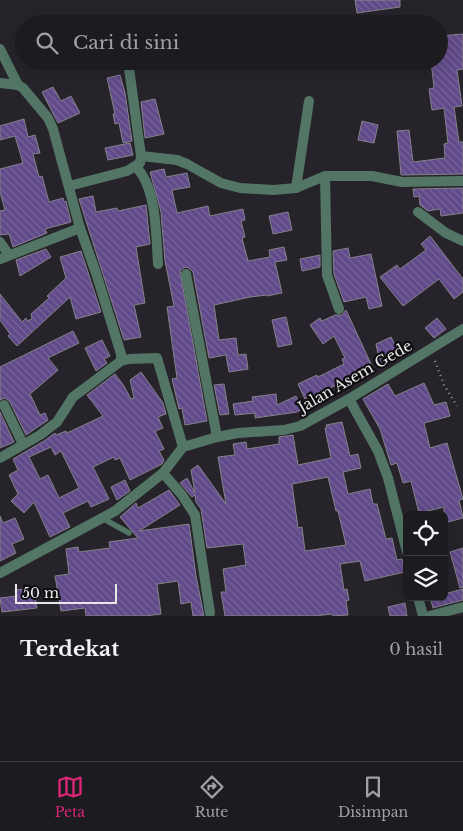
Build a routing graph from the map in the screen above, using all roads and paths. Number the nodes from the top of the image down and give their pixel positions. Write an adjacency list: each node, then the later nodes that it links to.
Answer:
1 (0, 49): 4 (street)
2 (129, 70): 6 (street)
3 (0, 83): 4 (street)
4 (18, 85): 10 (street)
5 (309, 101): 11 (street)
6 (141, 156): 7 (street); 11 (street)
7 (136, 166): 10 (street); 17 (street)
8 (325, 176): 9 (street); 11 (street); 19 (street)
9 (463, 181)
10 (70, 186): 13 (street)
11 (296, 188)
12 (418, 212): 14 (street)
13 (80, 228): 16 (street); 22 (street)
14 (463, 241)
15 (0, 242): 16 (street)
16 (5, 257)
17 (158, 264)
18 (186, 274): 26 (street)
19 (338, 309)
20 (463, 329): 21 (street, Jalan Asem Gede)
21 (429, 351): 23 (street, Jalan Asem Gede); 25 (path)
22 (121, 361): 27 (street); 28 (street)
23 (349, 399): 26 (street, Jalan Asem Gede); 33 (street)
24 (4, 405): 27 (street)
25 (457, 406)
26 (217, 436): 28 (street, Jalan Asem Gede)
27 (23, 444): 29 (street)
28 (183, 447): 30 (street)
29 (0, 458)
30 (163, 473): 31 (street); 37 (street)
31 (102, 518): 32 (lane); 34 (street)
32 (130, 533)
33 (403, 537)
34 (0, 573)
35 (419, 601): 38 (street)
36 (463, 606): 39 (street)
37 (210, 613)
38 (423, 616)
39 (430, 616)

